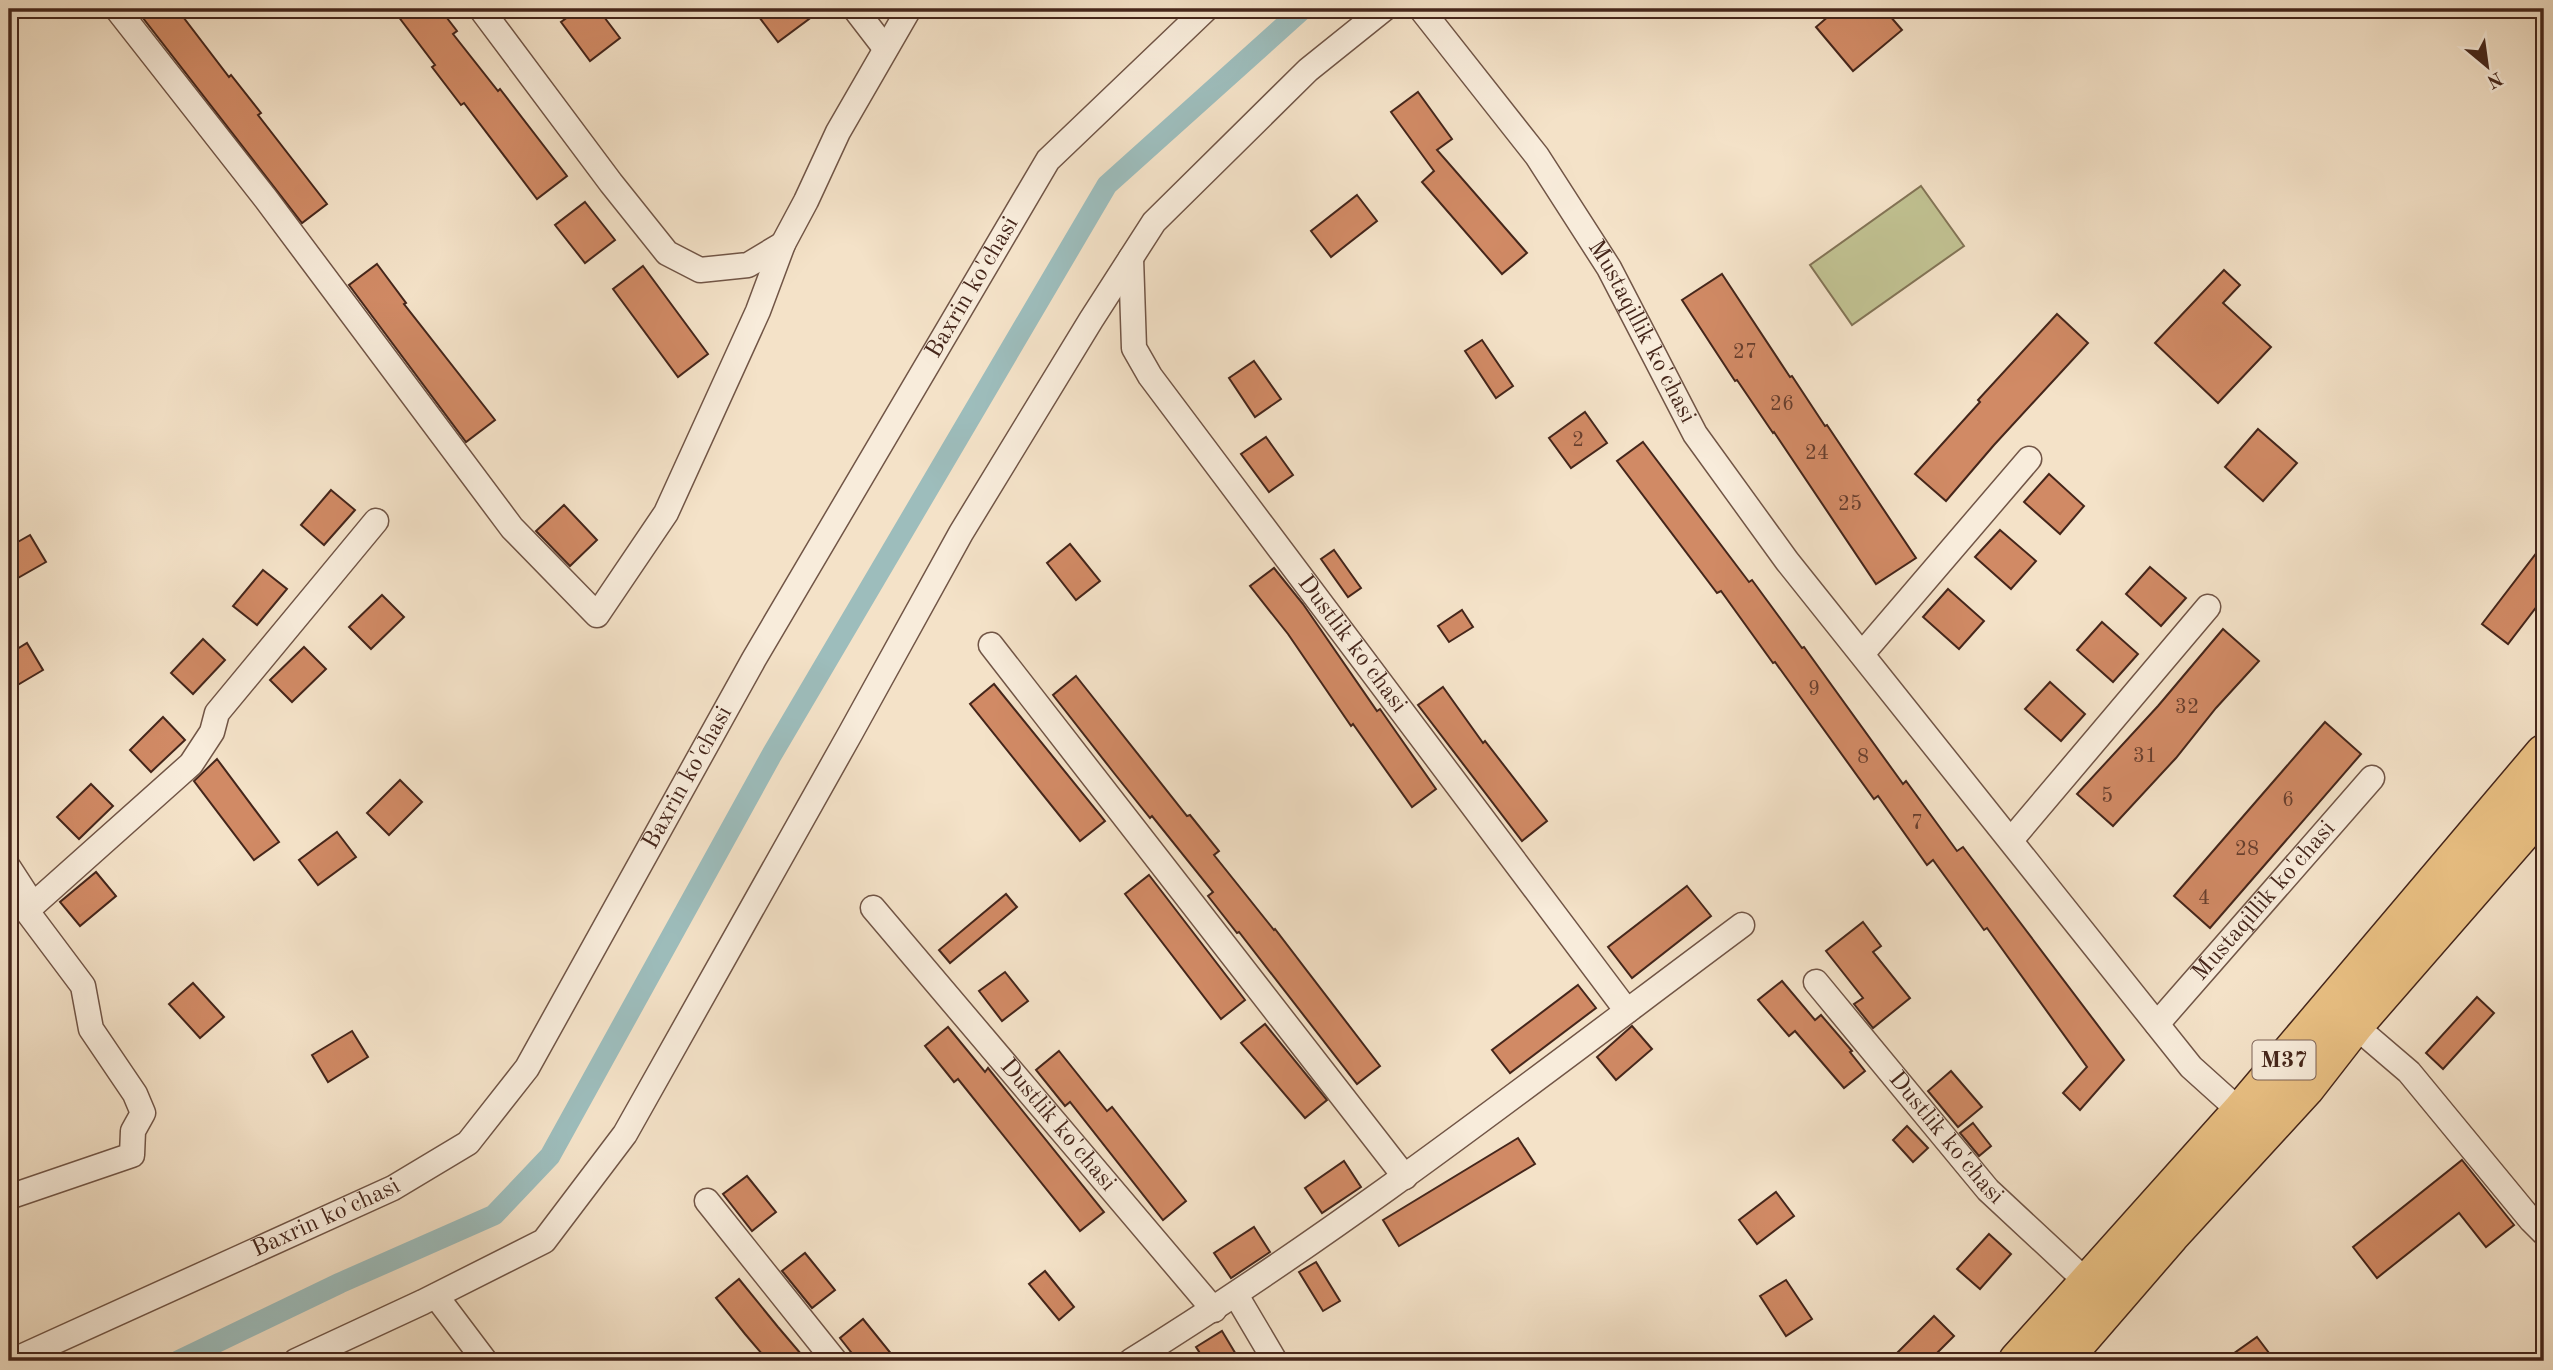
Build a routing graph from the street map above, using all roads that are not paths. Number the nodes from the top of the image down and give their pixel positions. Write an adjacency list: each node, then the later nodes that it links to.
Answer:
1 (117, 9): 9 (street)
2 (481, 9): 9 (street)
3 (855, 9): 8 (street)
4 (909, 9): 8 (street)
5 (1206, 9): 37 (street, Baxrin ko'chasi)
6 (1384, 9): 10 (street)
7 (1421, 9): 15 (street, Mustaqillik ko'chasi)
8 (885, 48): 9 (street)
9 (783, 244)
10 (1131, 258): 25 (street, Dustlik ko'chasi); 35 (street)
11 (2029, 459): 15 (street)
12 (376, 521): 21 (street)
13 (2208, 607): 19 (street)
14 (991, 645): 29 (street)
15 (1862, 654): 19 (street, Mustaqillik ko'chasi)
16 (2544, 754): 28 (highway, M37)
17 (2372, 778): 26 (street, Mustaqillik ko'chasi)
18 (2544, 807): 27 (highway, M37)
19 (2011, 840): 26 (street, Mustaqillik ko'chasi)
20 (9, 869): 21 (street)
21 (33, 905): 30 (street)
22 (873, 908): 36 (street, Dustlik ko'chasi)
23 (1742, 925): 25 (street)
24 (1816, 982): 33 (street, Dustlik ko'chasi)
25 (1627, 1011): 29 (street)
26 (2157, 1024): 28 (street, Mustaqillik ko'chasi)
27 (2354, 1025): 32 (street); 44 (highway, M37)
28 (2241, 1112): 33 (highway, M37)
29 (1405, 1177): 34 (street)
30 (9, 1197)
31 (707, 1201): 40 (street)
32 (2544, 1233)
33 (2088, 1283): 43 (highway, M37)
34 (1236, 1295): 36 (street); 42 (street)
35 (436, 1296): 38 (street); 39 (street)
36 (1214, 1310): 41 (street)
37 (12, 1361)
38 (296, 1361)
39 (485, 1361)
40 (835, 1361)
41 (1131, 1361)
42 (1275, 1361)
43 (2018, 1361)
44 (2062, 1361)

